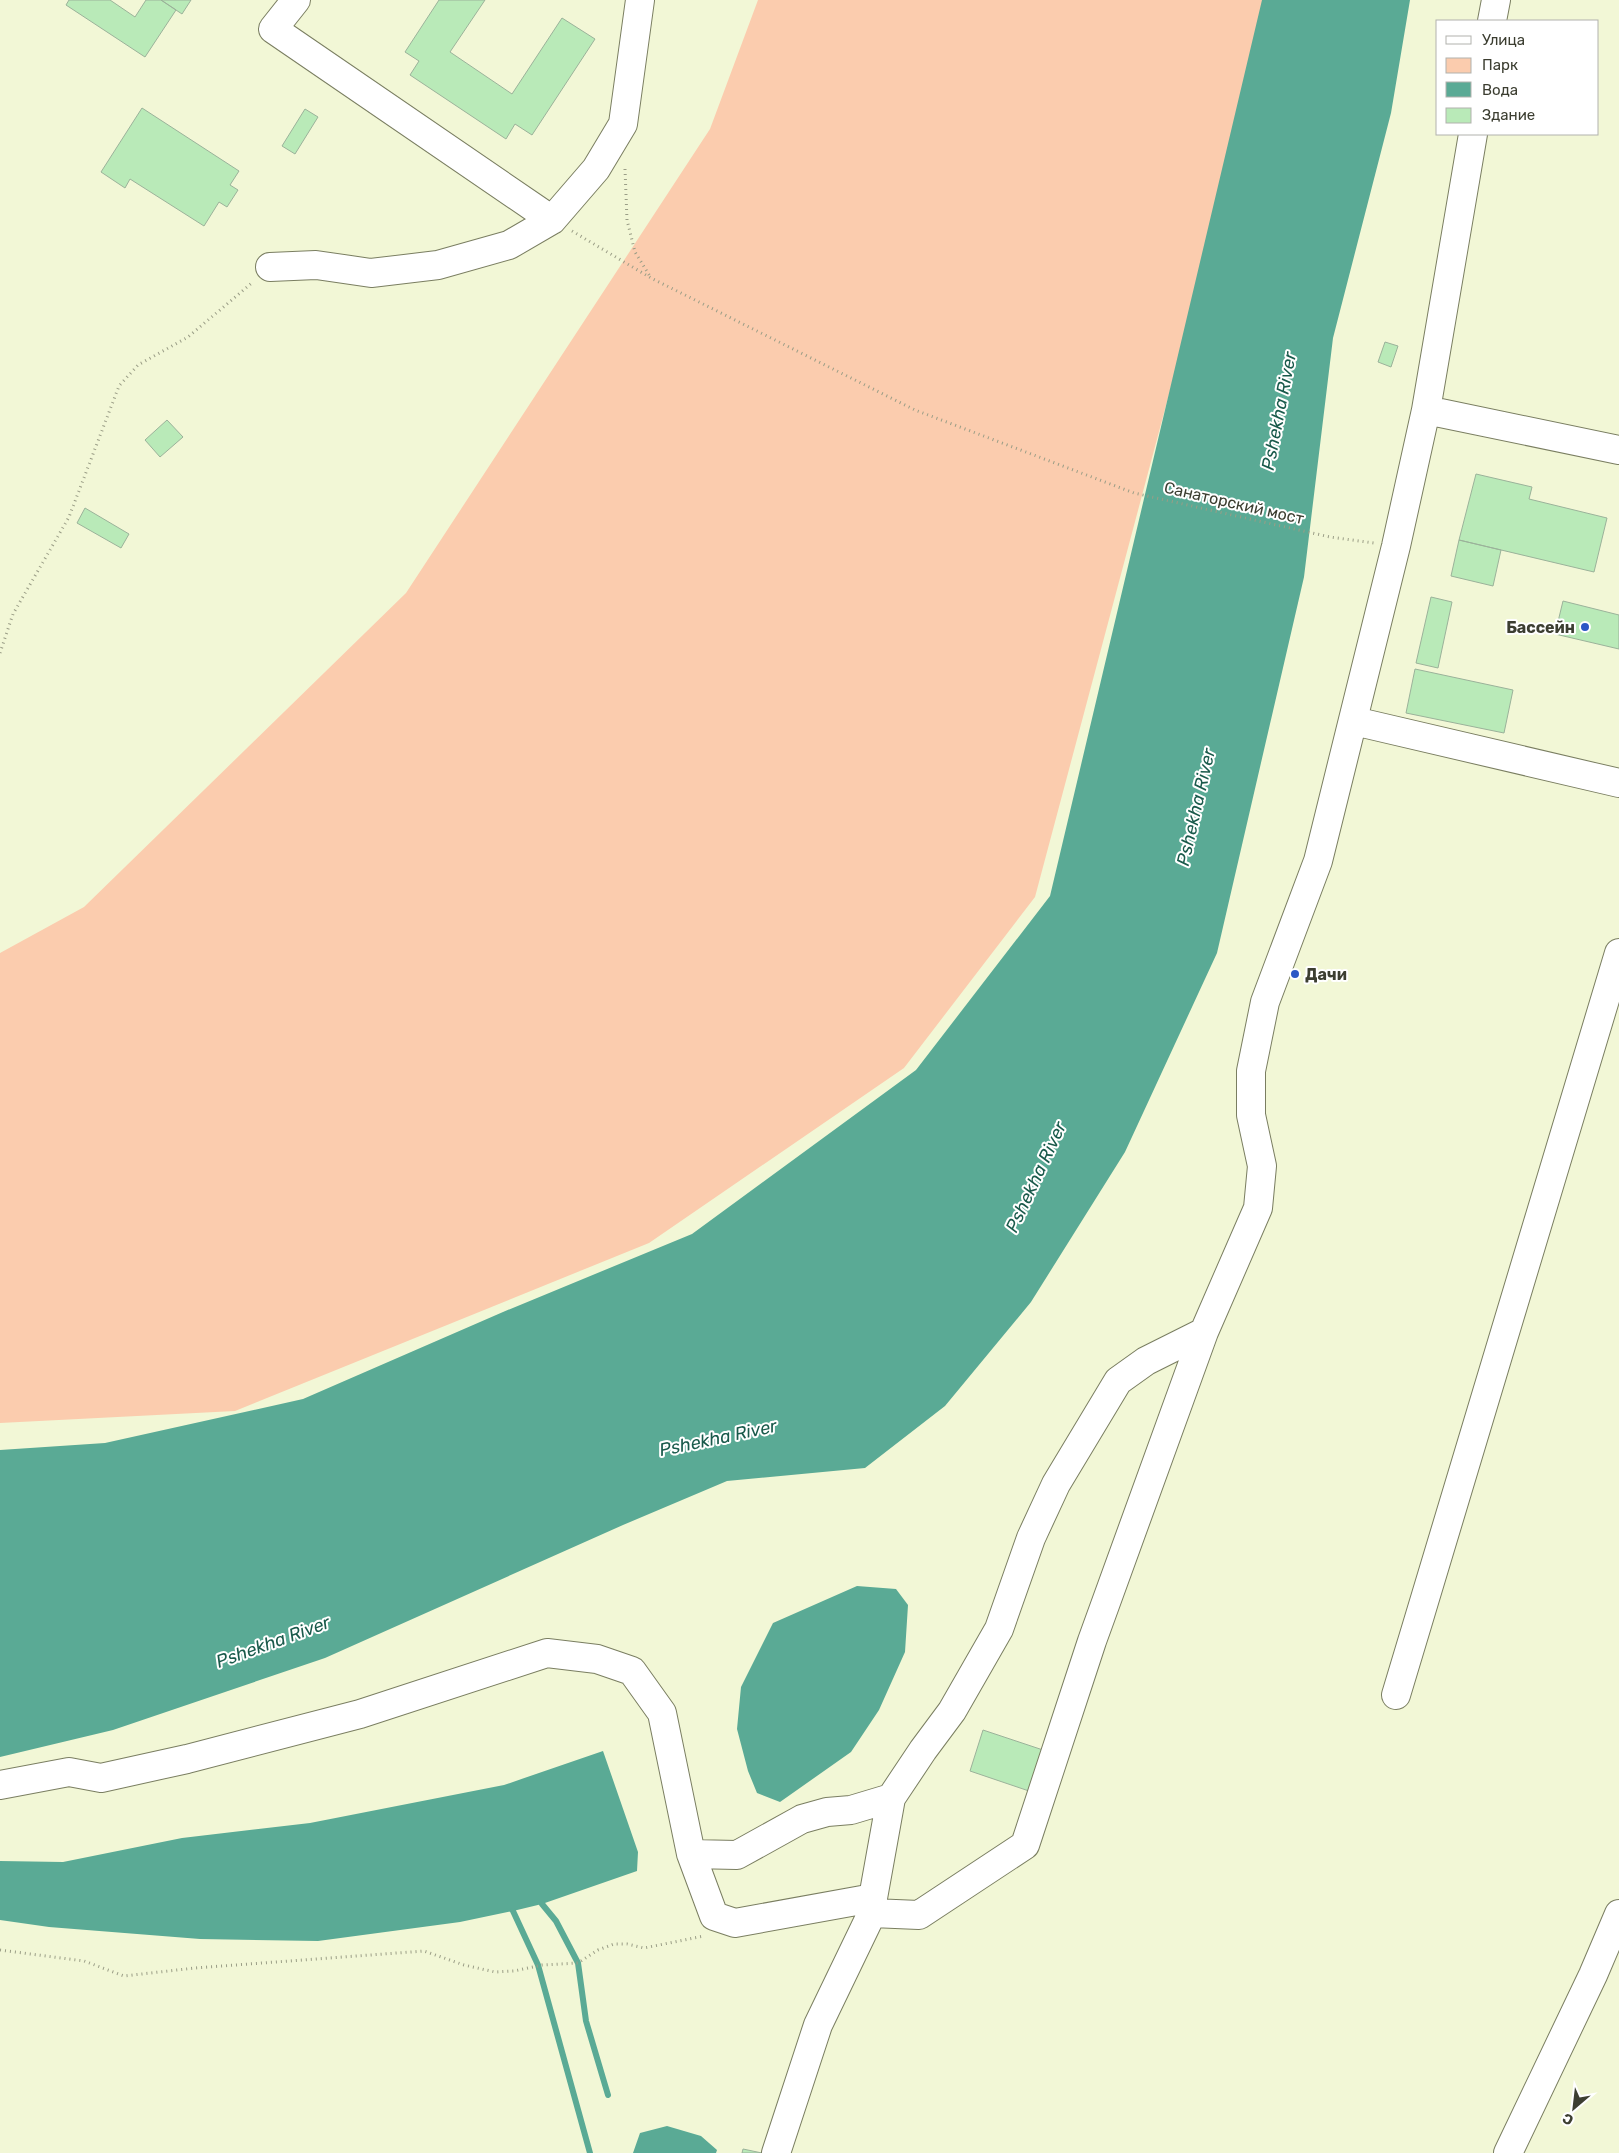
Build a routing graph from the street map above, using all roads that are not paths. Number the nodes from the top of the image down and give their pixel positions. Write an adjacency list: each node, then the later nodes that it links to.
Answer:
1 (296, 0): 6 (lane)
2 (640, 0): 6 (lane)
3 (1496, 0): 4 (lane)
4 (1492, 20)
5 (1473, 135): 8 (lane)
6 (552, 220): 7 (lane)
7 (270, 268)
8 (1426, 410): 9 (lane); 10 (lane)
9 (1619, 450)
10 (1354, 721): 11 (lane); 13 (lane)
11 (1619, 783)
12 (1619, 953): 14 (lane)
13 (1204, 1332): 16 (lane); 18 (lane)
14 (1396, 1695)
15 (0, 1786): 17 (lane)
16 (892, 1798): 17 (lane); 18 (lane)
17 (691, 1854): 18 (lane)
18 (872, 1906): 20 (lane)
19 (1619, 1914): 21 (lane)
20 (776, 2153)
21 (1508, 2153)

